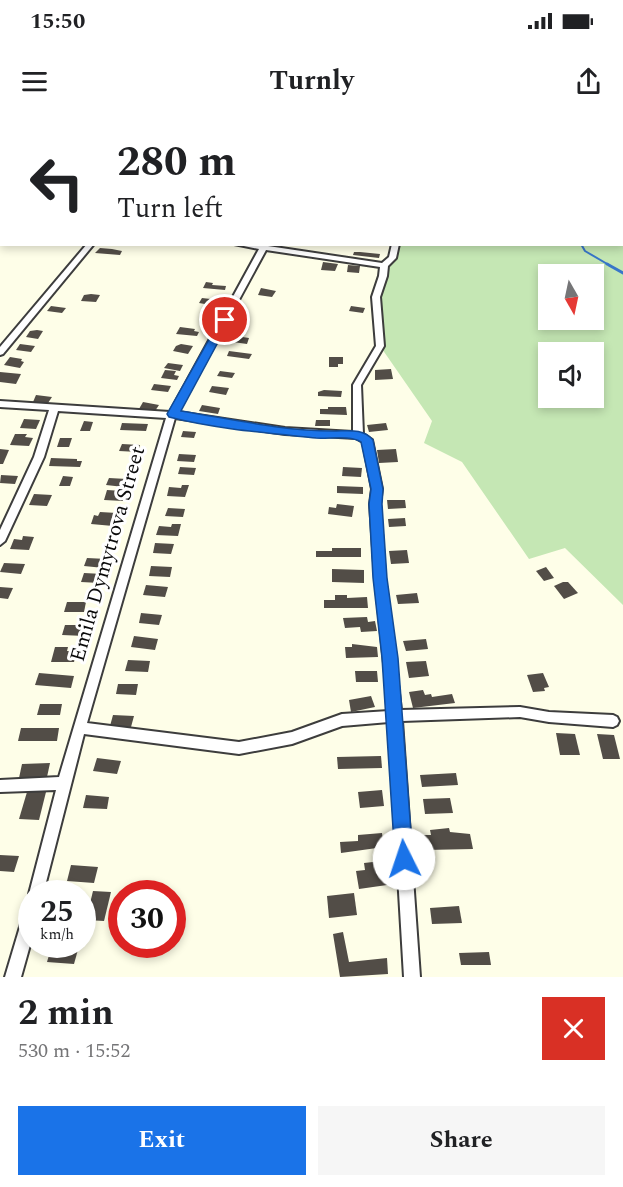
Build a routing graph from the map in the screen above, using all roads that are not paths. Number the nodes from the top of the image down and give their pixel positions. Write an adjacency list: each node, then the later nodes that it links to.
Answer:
1 (89, 246): 5 (street)
2 (265, 246): 4 (street); 8 (street, Emila Dymytrova Street)
3 (395, 246): 4 (street)
4 (384, 265): 9 (street)
5 (0, 352)
6 (0, 404): 7 (street)
7 (54, 409): 8 (street); 10 (street)
8 (173, 414): 9 (street); 13 (street, Emila Dymytrova Street)
9 (358, 435): 11 (street)
10 (0, 541)
11 (394, 717): 12 (street); 13 (street); 19 (street)
12 (613, 721)
13 (80, 728): 14 (street, Emila Dymytrova Street)
14 (64, 783): 15 (street); 16 (street, Emila Dymytrova Street)
15 (0, 786)
16 (40, 880)
17 (18, 958): 18 (street)
18 (13, 977)
19 (412, 977)

